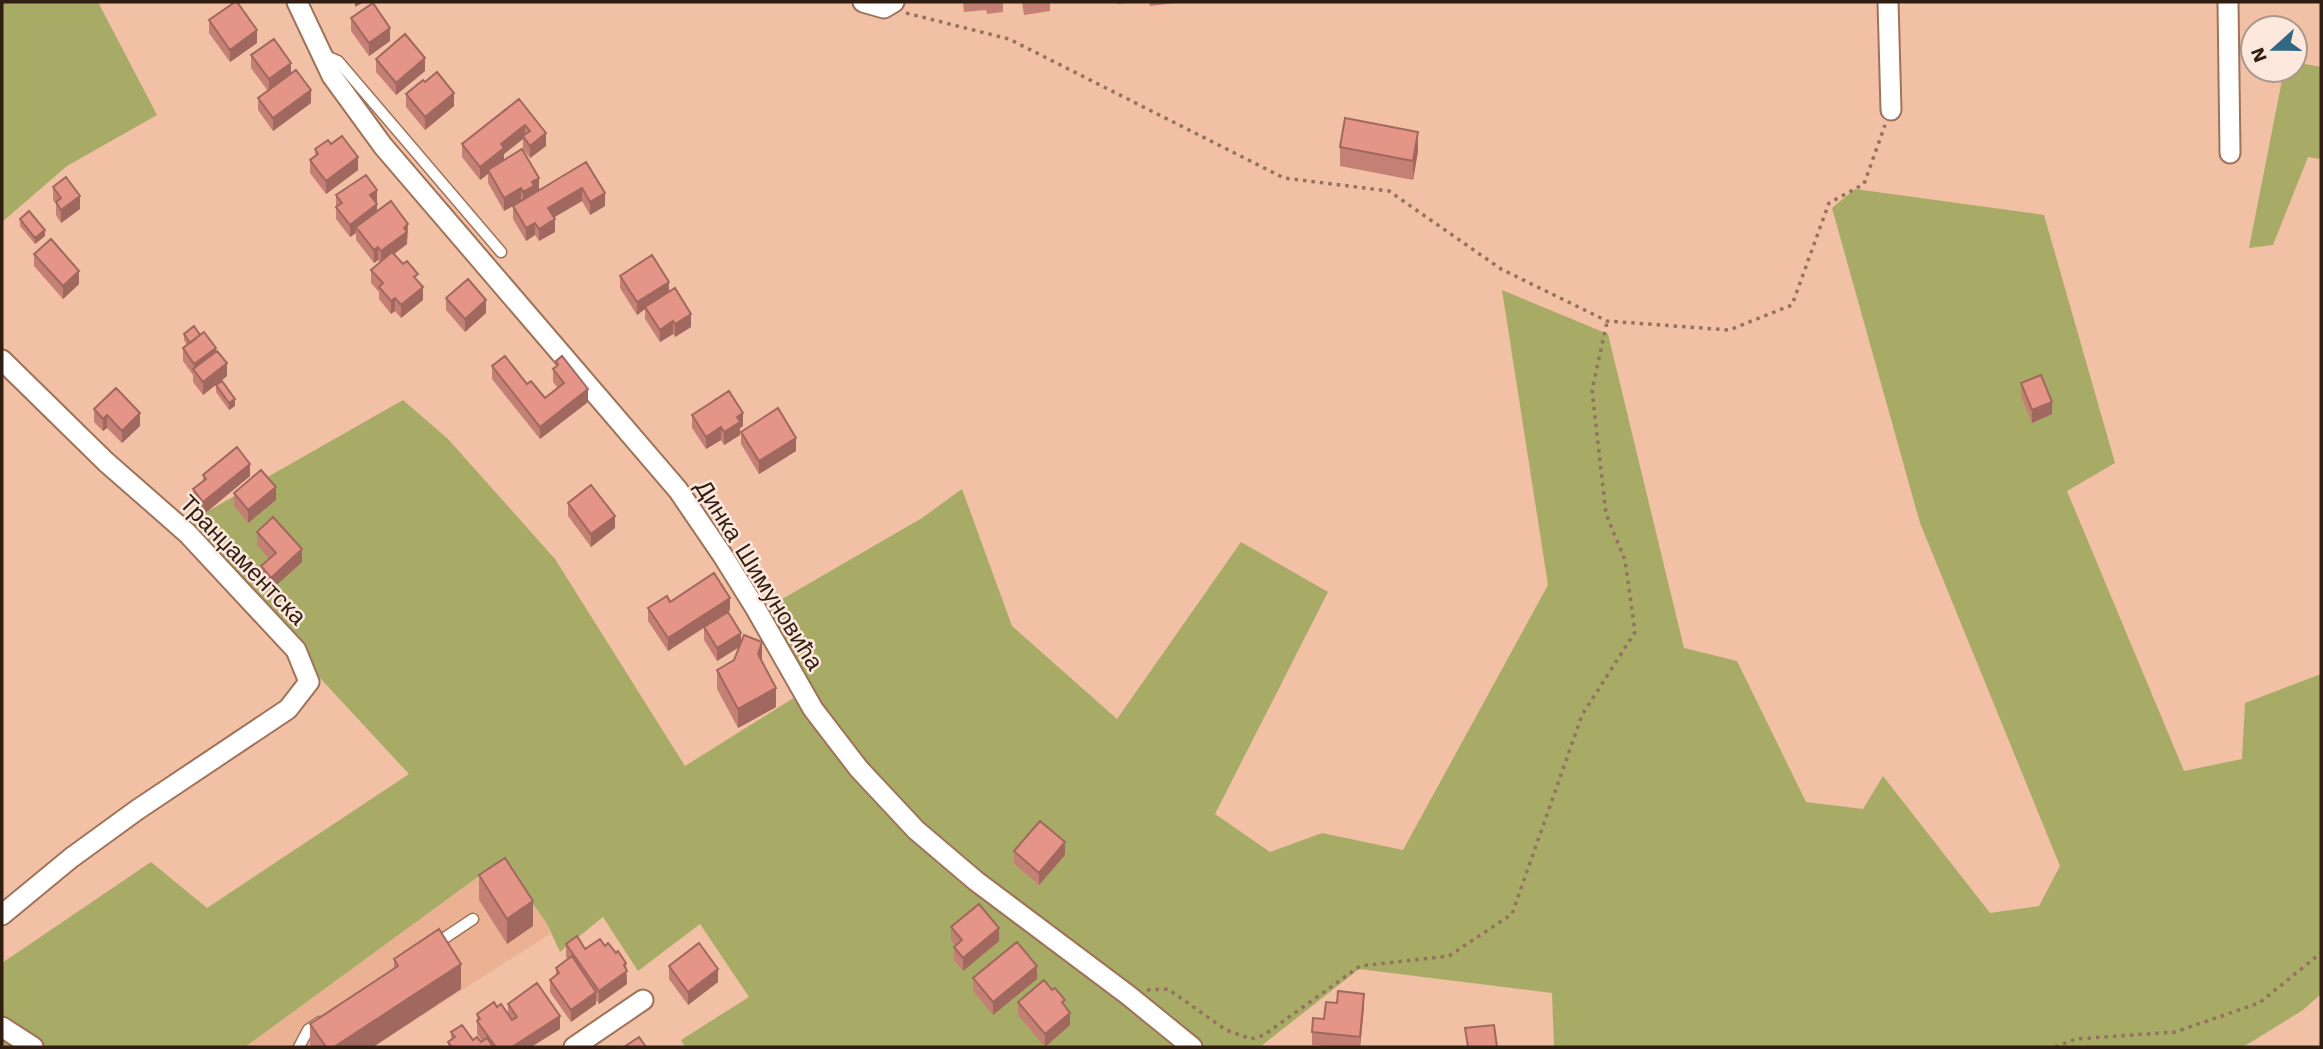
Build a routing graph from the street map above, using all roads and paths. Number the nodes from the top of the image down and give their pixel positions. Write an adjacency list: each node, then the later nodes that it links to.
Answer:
1 (297, 2): 6 (street, Динка Шимуновића)
2 (863, 2): 5 (street)
3 (1888, 2): 7 (street)
4 (2228, 2): 8 (street)
5 (889, 5): 10 (path)
6 (320, 54): 9 (lane); 16 (street, Динка Шимуновића)
7 (1891, 110): 10 (path)
8 (2230, 153)
9 (501, 252)
10 (1608, 321): 16 (path)
11 (2, 360): 12 (street, Транџаментска)
12 (2, 915)
13 (472, 919): 14 (lane)
14 (429, 948)
15 (2321, 953): 24 (path)
16 (1128, 995): 23 (street, Динка Шимуновића)
17 (643, 1000): 22 (street)
18 (330, 1015): 21 (lane)
19 (2, 1027): 20 (street)
20 (33, 1047)
21 (299, 1047)
22 (574, 1047)
23 (1192, 1047)
24 (2055, 1047)

